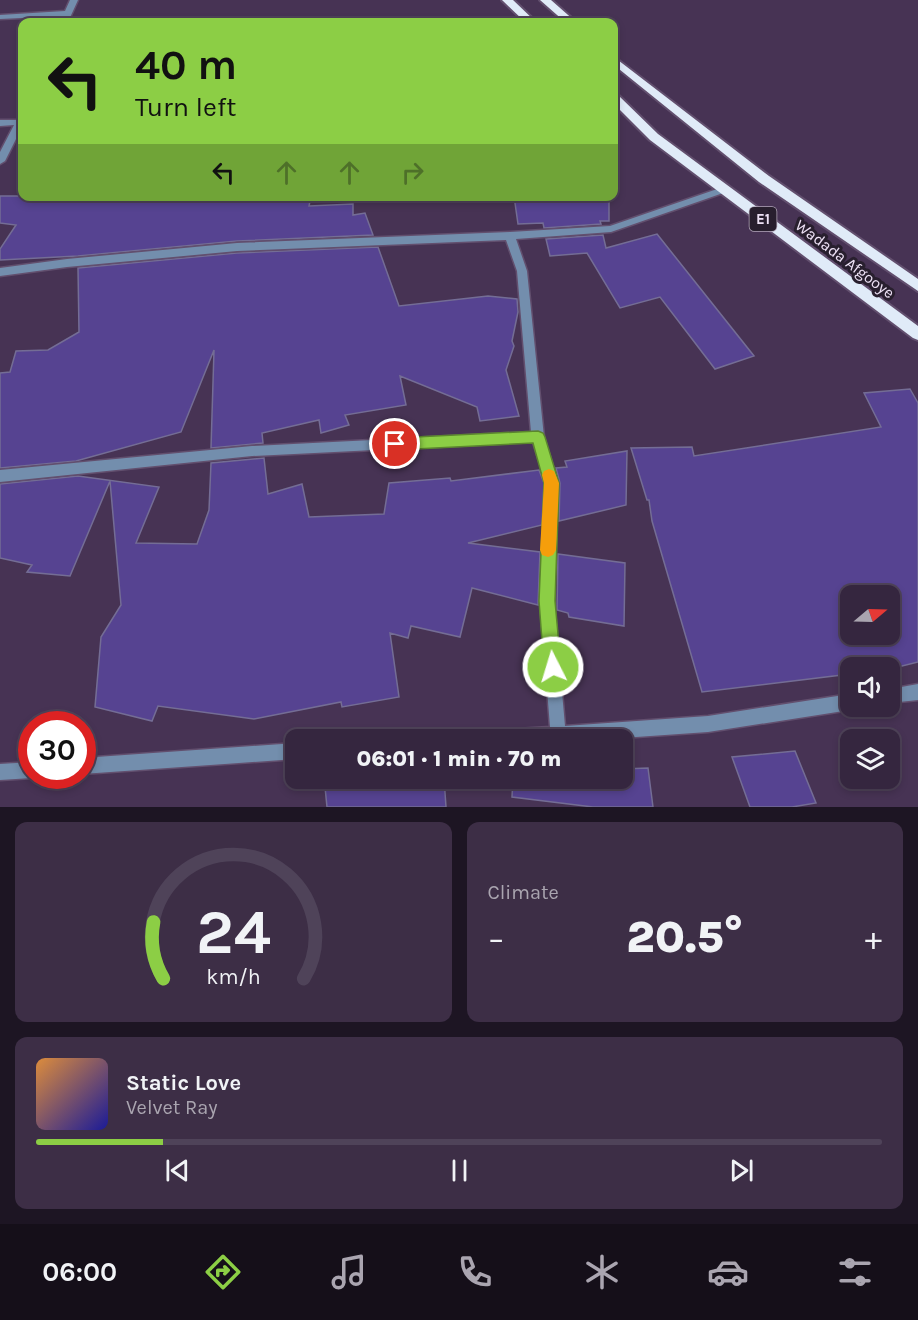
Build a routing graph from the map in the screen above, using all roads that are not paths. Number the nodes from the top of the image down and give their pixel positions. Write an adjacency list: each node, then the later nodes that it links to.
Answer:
1 (74, 0): 4 (street)
2 (507, 0): 7 (highway)
3 (545, 0): 8 (highway)
4 (68, 13): 5 (street); 6 (street)
5 (0, 17)
6 (66, 18)
7 (527, 18)
8 (566, 18)
9 (618, 63): 18 (highway, Wadada Afgooye / E1)
10 (618, 102): 15 (highway, Wadada Afgooye / E1)
11 (18, 121): 12 (street)
12 (0, 123)
13 (18, 128): 14 (street)
14 (0, 161)
15 (723, 190): 16 (street); 19 (highway, Wadada Afgooye / E1)
16 (510, 236): 17 (street); 20 (street)
17 (0, 272)
18 (918, 286)
19 (918, 334)
20 (538, 437): 21 (street); 25 (street)
21 (0, 476)
22 (918, 692): 23 (street)
23 (900, 695)
24 (840, 704): 26 (street)
25 (558, 729)
26 (633, 729)
27 (285, 752): 28 (street)
28 (96, 765)
29 (18, 771): 30 (street)
30 (0, 772)

